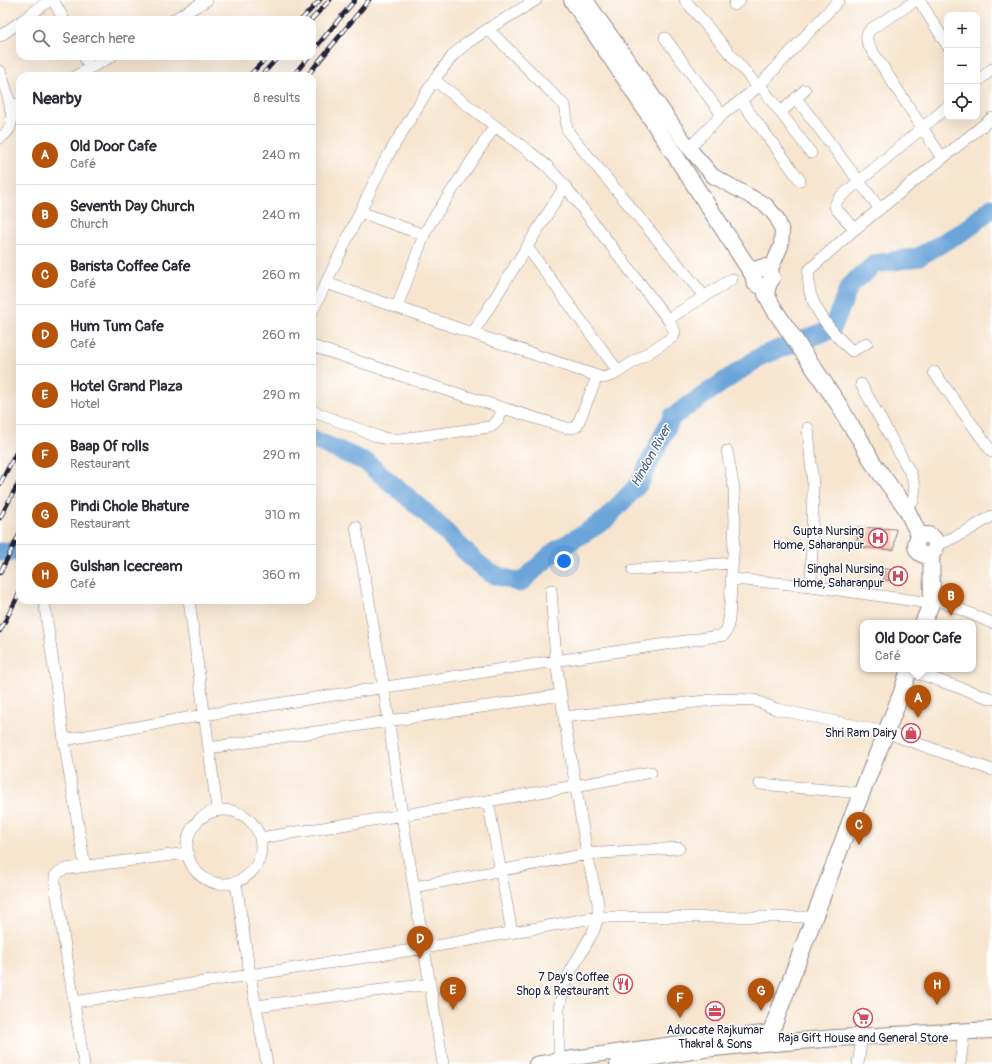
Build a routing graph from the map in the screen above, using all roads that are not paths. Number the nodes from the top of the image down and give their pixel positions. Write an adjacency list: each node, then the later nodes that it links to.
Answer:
1 (50, 0): 10 (street)
2 (53, 0): 11 (street)
3 (207, 0): 12 (street)
4 (536, 0): 14 (street)
5 (572, 0): 49 (highway)
6 (586, 0): 38 (main road)
7 (684, 0): 26 (street)
8 (839, 0): 26 (street)
9 (918, 0): 17 (street); 36 (street)
10 (28, 16)
11 (62, 16)
12 (180, 16)
13 (16, 25): 15 (street)
14 (488, 29): 25 (street); 52 (street)
15 (0, 36)
16 (665, 38): 33 (street)
17 (944, 40)
18 (86, 60): 20 (street)
19 (105, 60): 20 (street)
20 (90, 68): 23 (street)
21 (992, 69): 24 (street)
22 (0, 71): 30 (street)
23 (83, 72)
24 (980, 79)
25 (434, 80): 35 (street); 45 (street)
26 (759, 86): 29 (street); 32 (street)
27 (805, 90): 28 (street)
28 (796, 98): 32 (street); 42 (street)
29 (741, 101): 33 (street); 41 (street)
30 (15, 106): 37 (street)
31 (944, 110): 36 (street)
32 (781, 112): 39 (street)
33 (722, 115): 38 (street)
34 (992, 118): 40 (street)
35 (495, 126): 43 (street); 47 (street)
36 (922, 128): 40 (street); 42 (street)
37 (0, 138)
38 (689, 148): 49 (main road)
39 (811, 153)
40 (942, 158): 44 (street)
41 (800, 180)
42 (859, 181): 44 (street); 46 (street)
43 (565, 186): 48 (street); 55 (street)
44 (880, 209): 46 (street)
45 (360, 212): 47 (street); 51 (street)
46 (855, 229): 57 (street)
47 (424, 235): 54 (street)
48 (527, 247): 56 (street); 59 (street)
49 (769, 278): 66 (highway)
50 (732, 279): 52 (street)
51 (326, 283): 53 (street); 54 (street)
52 (704, 296): 55 (street)
53 (316, 304)
54 (397, 307): 56 (street)
55 (670, 322): 59 (street)
56 (473, 334): 61 (street)
57 (867, 343)
58 (316, 347): 63 (street)
59 (618, 371): 61 (street)
60 (934, 372): 68 (street)
61 (597, 377): 63 (street)
62 (861, 384): 69 (street)
63 (503, 408): 64 (street)
64 (316, 412)
65 (808, 428): 76 (street)
66 (860, 439): 69 (highway); 72 (highway)
67 (727, 451): 73 (street)
68 (992, 452)
69 (913, 501): 72 (highway)
70 (992, 516): 72 (street)
71 (356, 527): 86 (street)
72 (927, 545): 78 (highway)
73 (733, 563): 74 (street); 75 (street)
74 (633, 570)
75 (732, 579): 76 (street); 83 (street)
76 (811, 586): 78 (street)
77 (551, 590): 83 (street)
78 (928, 599): 81 (highway); 82 (street)
79 (45, 604): 93 (street)
80 (190, 604): 89 (street)
81 (923, 620)
82 (992, 623)
83 (556, 661): 86 (street); 87 (street)
84 (908, 672): 92 (highway)
85 (915, 672): 88 (street)
86 (384, 688): 89 (street); 91 (street)
87 (561, 695): 90 (street); 91 (street)
88 (992, 699)
89 (204, 715): 93 (street); 94 (street)
90 (564, 717): 92 (street); 98 (street)
91 (389, 722): 94 (street); 102 (street)
92 (885, 732): 95 (street); 99 (highway)
93 (64, 740): 107 (street)
94 (209, 748): 101 (street)
95 (992, 770)
96 (651, 772): 98 (street)
97 (760, 784): 99 (street)
98 (576, 786): 100 (street); 106 (street)
99 (861, 794): 112 (highway)
100 (488, 801): 102 (street); 108 (street)
101 (217, 809): 103 (street); 105 (street)
102 (402, 816): 103 (street); 110 (street)
103 (260, 838): 109 (street)
104 (679, 848): 106 (street)
105 (187, 853): 107 (street); 109 (street)
106 (588, 854): 108 (street); 111 (street)
107 (85, 867): 117 (street)
108 (501, 871): 110 (street); 113 (street)
109 (236, 883): 115 (street)
110 (414, 887): 114 (street)
111 (598, 917): 112 (street); 113 (street); 123 (street)
112 (814, 917): 122 (highway)
113 (512, 932): 114 (street)
114 (425, 948): 115 (street); 116 (street)
115 (250, 975): 117 (street); 118 (street)
116 (430, 984): 118 (street); 126 (street)
117 (74, 1002): 124 (street)
118 (256, 1006): 125 (street)
119 (992, 1028): 120 (highway); 122 (highway)
120 (964, 1032): 121 (highway); 130 (street)
121 (862, 1037): 122 (highway); 129 (street)
122 (773, 1038): 123 (main road); 128 (main road)
123 (559, 1060): 127 (main road)
124 (84, 1064)
125 (267, 1064)
126 (443, 1064)
127 (536, 1064)
128 (617, 1064)
129 (858, 1064)
130 (960, 1064)

